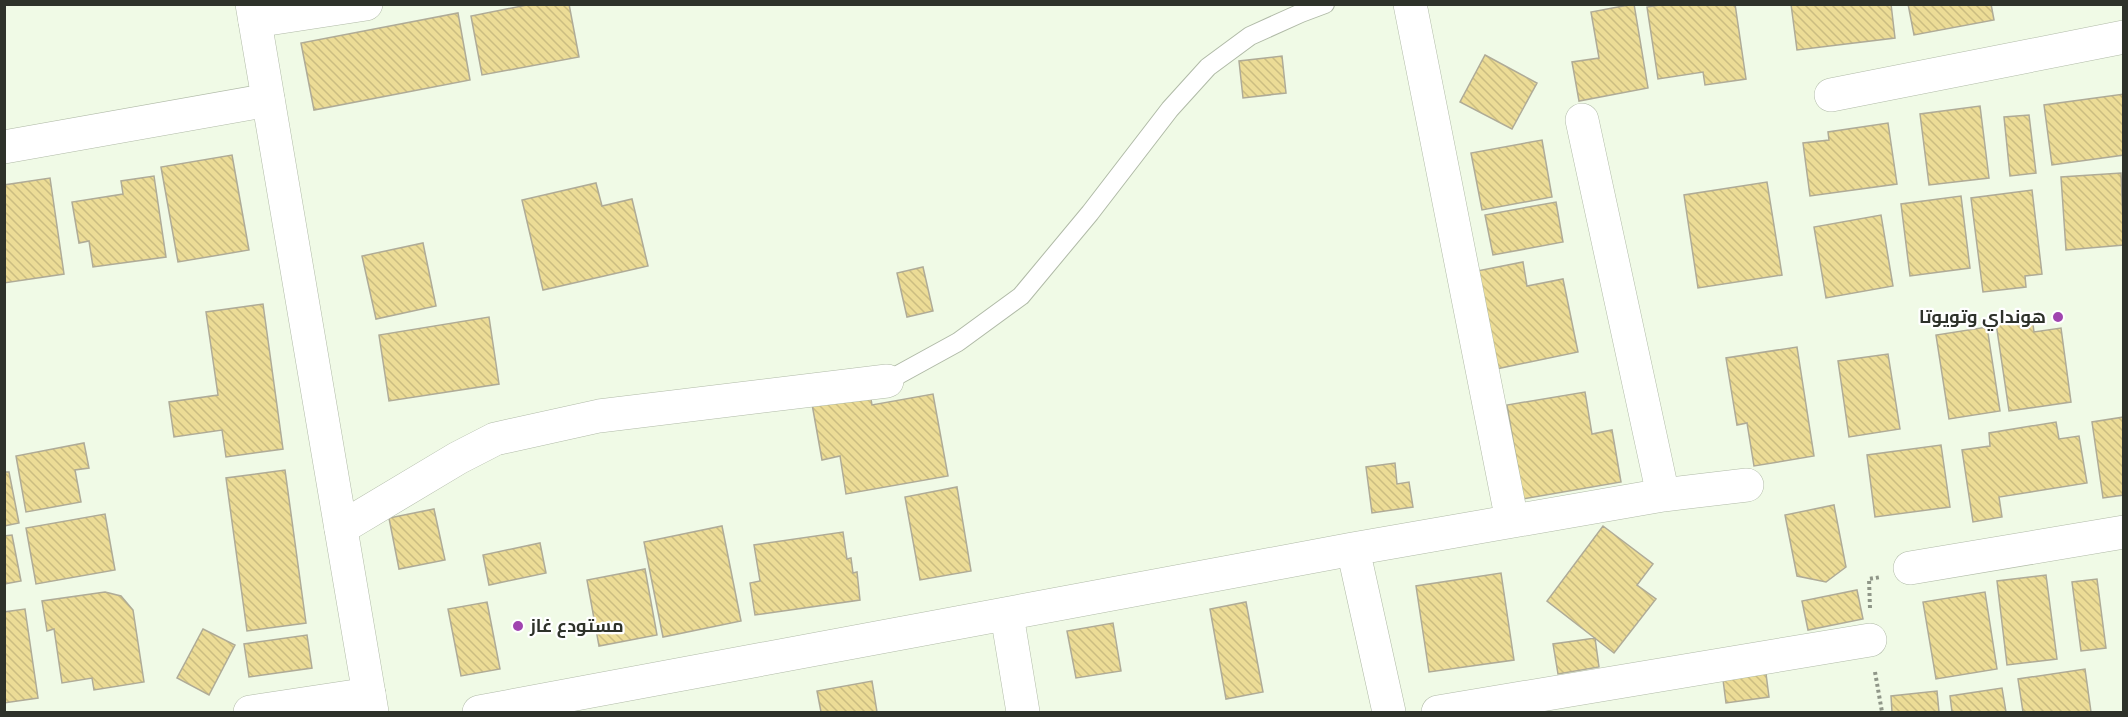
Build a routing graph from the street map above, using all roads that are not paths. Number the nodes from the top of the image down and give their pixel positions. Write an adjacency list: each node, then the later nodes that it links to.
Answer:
1 (366, 4): 4 (street)
2 (1325, 4): 10 (lane)
3 (1410, 4): 13 (street)
4 (253, 13): 7 (street)
5 (2124, 37): 6 (street)
6 (1831, 95)
7 (268, 100): 9 (street); 14 (street)
8 (1582, 120): 12 (street)
9 (4, 147)
10 (887, 381): 14 (street)
11 (1747, 485): 12 (street)
12 (1664, 495): 13 (street)
13 (1512, 521): 16 (street)
14 (341, 528): 20 (street)
15 (2124, 532): 17 (street)
16 (1353, 549): 18 (street); 24 (street)
17 (1910, 568)
18 (1007, 615): 22 (street); 23 (street)
19 (1870, 640): 25 (street)
20 (371, 703): 21 (street)
21 (250, 712)
22 (480, 712)
23 (1023, 712)
24 (1389, 712)
25 (1438, 712)

